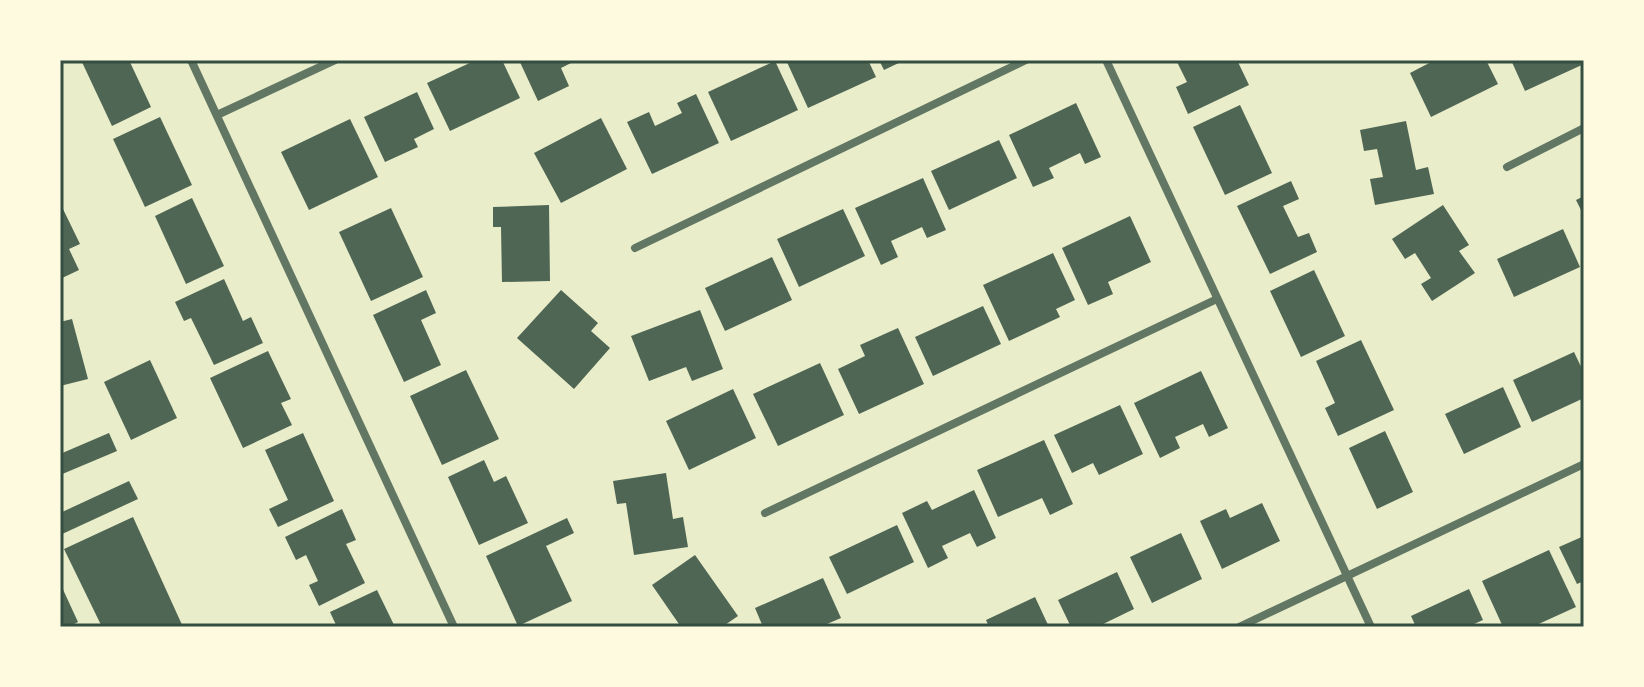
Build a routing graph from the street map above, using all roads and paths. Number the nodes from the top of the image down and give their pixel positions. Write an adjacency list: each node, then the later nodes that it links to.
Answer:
1 (191, 60): 5 (street)
2 (335, 60): 5 (street)
3 (1026, 60): 8 (street)
4 (1106, 60): 9 (street)
5 (217, 115): 13 (street)
6 (1584, 128): 7 (street)
7 (1507, 167)
8 (635, 248)
9 (1217, 299): 11 (street); 12 (street)
10 (1584, 464): 12 (street)
11 (765, 513)
12 (1347, 576): 14 (street); 15 (street)
13 (454, 627)
14 (1239, 627)
15 (1371, 627)

